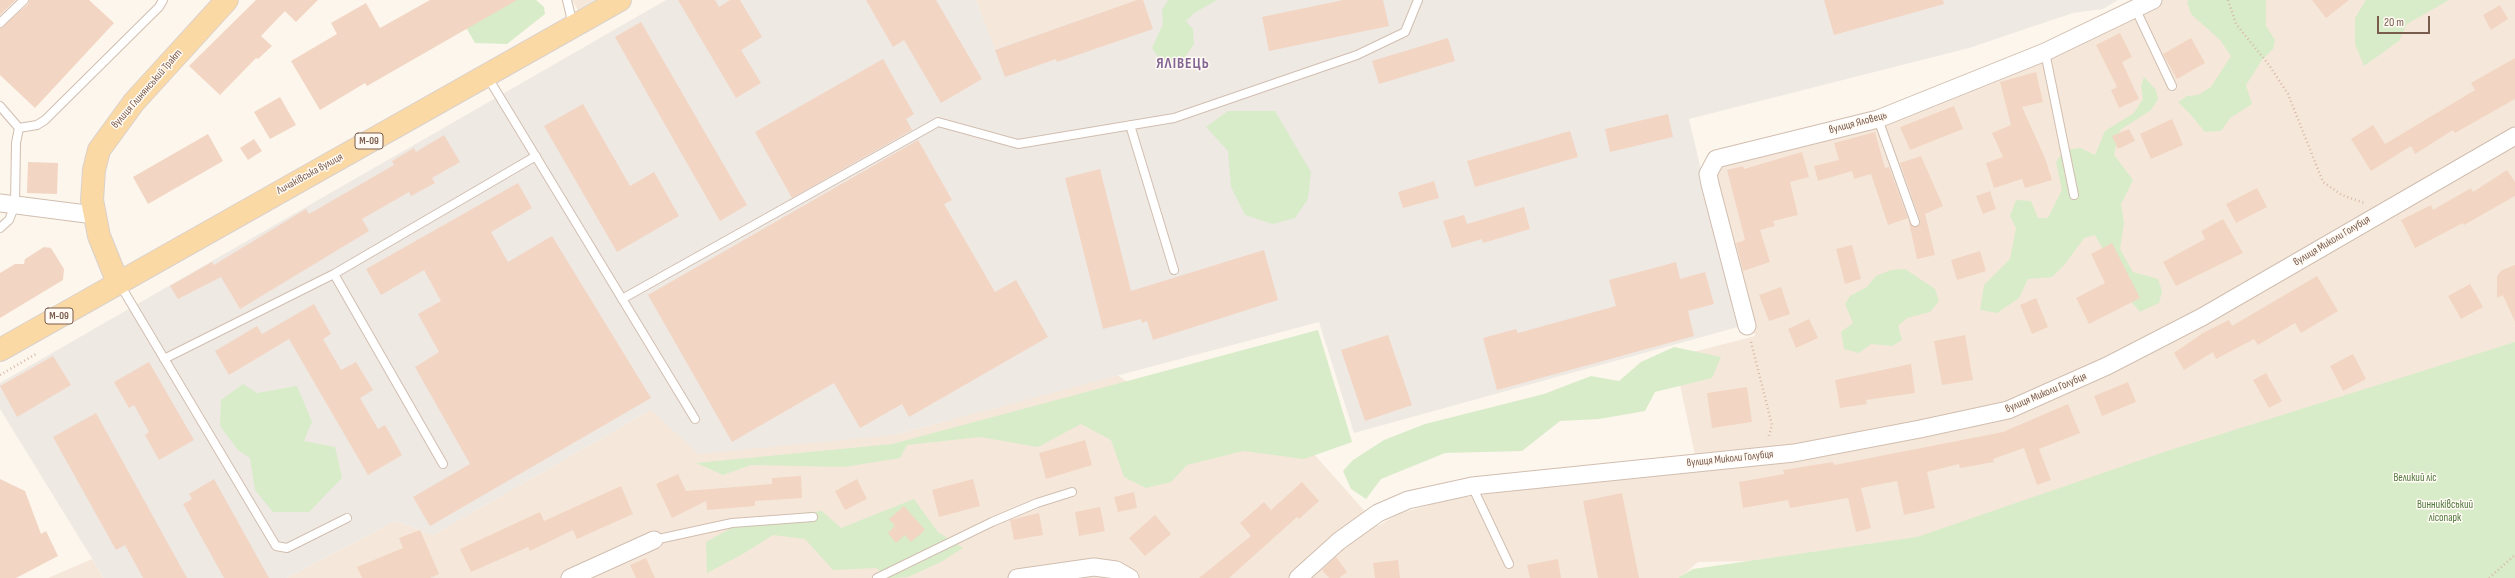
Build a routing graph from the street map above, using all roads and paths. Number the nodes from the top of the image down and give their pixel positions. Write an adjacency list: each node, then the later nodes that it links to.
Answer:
1 (24, 0): 10 (lane)
2 (163, 0): 18 (lane)
3 (227, 0): 24 (main road, вулиця Глинянський Тракт)
4 (567, 0): 11 (lane)
5 (620, 0): 11 (main road, Личаківська вулиця / М-09)
6 (1418, 0): 17 (lane)
7 (2152, 0): 9 (street, вулиця Яловець)
8 (2228, 0): 23 (path)
9 (2136, 10): 12 (street, вулиця Яловець); 14 (lane)
10 (0, 23)
11 (573, 26): 13 (main road, Личаківська вулиця / М-09)
12 (2045, 52): 16 (street, вулиця Яловець); 21 (lane)
13 (486, 75): 20 (lane); 29 (main road, Личаківська вулиця / М-09)
14 (2172, 86)
15 (0, 106): 18 (lane)
16 (1878, 119): 25 (lane); 31 (street, вулиця Яловець)
17 (1130, 125): 27 (lane); 30 (lane)
18 (19, 128): 22 (lane)
19 (2515, 136): 23 (street, вулиця Миколи Голубця)
20 (536, 156): 28 (lane); 30 (lane)
21 (2074, 195)
22 (8, 204): 24 (street); 26 (lane)
23 (2383, 210): 35 (street, вулиця Миколи Голубця)
24 (94, 215): 29 (main road, вулиця Глинянський Тракт)
25 (1915, 222)
26 (0, 228)
27 (1174, 270)
28 (334, 274): 33 (lane); 36 (lane)
29 (118, 282): 32 (main road, Личаківська вулиця / М-09); 33 (lane)
30 (622, 299): 34 (lane)
31 (1747, 326): 35 (path)
32 (0, 350)
33 (164, 359): 40 (lane)
34 (695, 419)
35 (1749, 457): 37 (street, вулиця Миколи Голубця)
36 (443, 464)
37 (1472, 486): 43 (lane); 48 (street, вулиця Миколи Голубця)
38 (1072, 492): 45 (lane)
39 (813, 517): 41 (lane)
40 (348, 518)
41 (654, 540): 44 (street)
42 (2515, 555): 49 (path)
43 (1509, 564)
44 (570, 578)
45 (877, 578)
46 (1017, 578): 47 (street)
47 (1130, 578)
48 (1298, 578)
49 (2489, 578)

